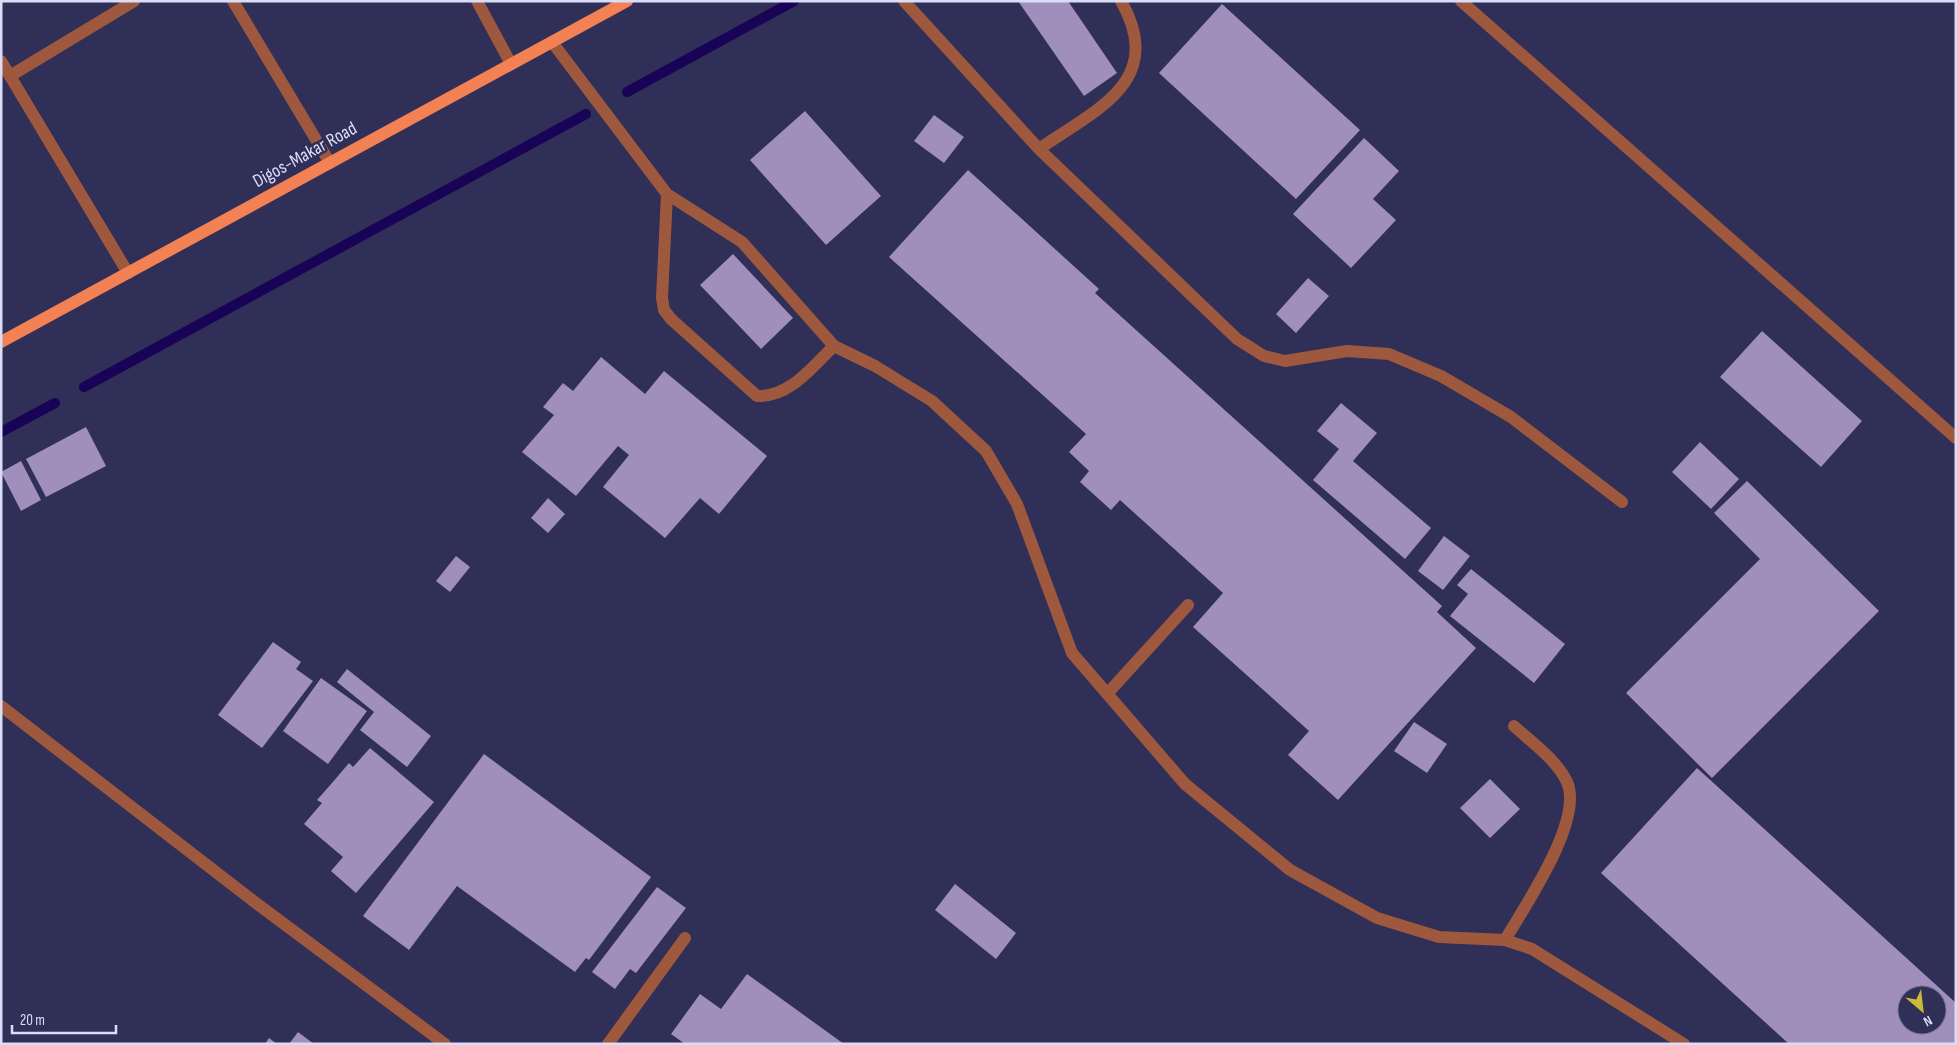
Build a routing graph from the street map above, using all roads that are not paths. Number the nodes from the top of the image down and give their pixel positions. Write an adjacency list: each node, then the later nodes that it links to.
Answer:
1 (134, 1): 11 (street)
2 (233, 1): 13 (street)
3 (477, 1): 10 (street)
4 (626, 1): 8 (main road, Digos-Makar Road)
5 (904, 1): 12 (street)
6 (1121, 1): 12 (street)
7 (1461, 1): 18 (street)
8 (552, 42): 10 (main road, Digos-Makar Road); 14 (street)
9 (1, 61): 11 (street)
10 (511, 64): 13 (main road, Digos-Makar Road)
11 (10, 76): 15 (street)
12 (1039, 149): 19 (street)
13 (330, 163): 15 (main road, Digos-Makar Road)
14 (667, 194): 17 (street); 17 (street)
15 (128, 273): 16 (main road, Digos-Makar Road)
16 (1, 342)
17 (834, 346): 21 (street)
18 (1956, 438)
19 (1622, 502)
20 (1188, 606): 21 (street)
21 (1108, 694): 25 (street)
22 (1, 706): 26 (street)
23 (1514, 726): 25 (street)
24 (685, 938): 27 (street)
25 (1505, 940): 28 (street)
26 (445, 1044)
27 (608, 1044)
28 (1684, 1044)

